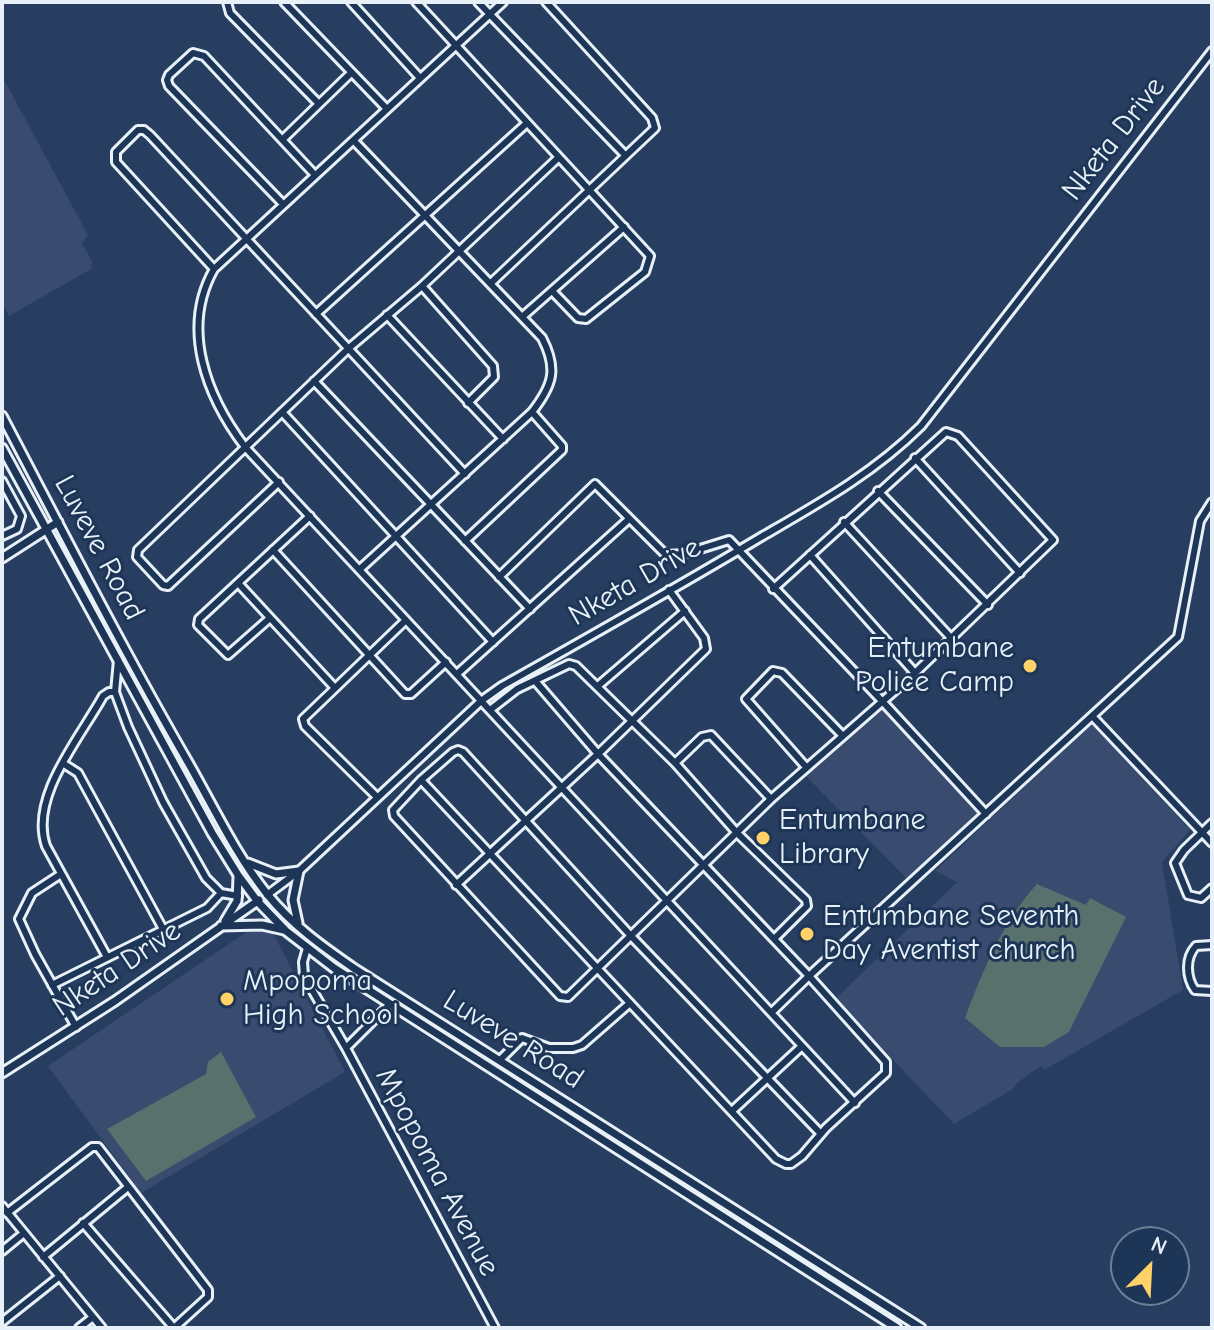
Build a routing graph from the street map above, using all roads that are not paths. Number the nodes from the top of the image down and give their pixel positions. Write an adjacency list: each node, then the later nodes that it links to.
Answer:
1 (227, 2): 13 (street)
2 (284, 2): 11 (street)
3 (351, 2): 12 (street)
4 (416, 2): 9 (street)
5 (478, 2): 8 (street)
6 (503, 2): 8 (street)
7 (546, 2): 18 (street)
8 (489, 14): 9 (street); 18 (street)
9 (456, 46): 12 (street); 15 (street)
10 (1212, 51): 59 (street, Nketa Drive)
11 (351, 73): 13 (street); 14 (street)
12 (420, 78): 14 (street)
13 (319, 104): 16 (street)
14 (386, 108): 17 (street)
15 (527, 123): 19 (street); 23 (street)
16 (283, 139): 20 (street); 22 (street)
17 (354, 141): 20 (street); 23 (street)
18 (625, 155): 21 (street)
19 (558, 158): 21 (street); 26 (street)
20 (315, 175): 22 (street)
21 (591, 191): 24 (street); 28 (street)
22 (282, 203): 25 (street)
23 (425, 217): 26 (street); 31 (street)
24 (624, 227): 30 (street); 30 (street)
25 (246, 237): 27 (street); 27 (street); 31 (street)
26 (457, 251): 28 (street); 29 (street)
27 (214, 269): 41 (street)
28 (491, 283): 33 (street)
29 (422, 286): 32 (street); 36 (street)
30 (553, 292): 33 (street)
31 (316, 314): 34 (street)
32 (387, 315): 34 (street); 36 (street)
33 (522, 317): 38 (street)
34 (349, 348): 35 (street); 44 (street)
35 (314, 381): 37 (street); 49 (street)
36 (468, 403): 40 (street)
37 (282, 412): 41 (street); 56 (street)
38 (532, 412): 40 (street); 57 (street)
39 (2, 416): 52 (street, Luveve Road)
40 (503, 439): 44 (street)
41 (245, 447): 46 (street); 46 (street)
42 (2, 448): 54 (street, Luveve Road)
43 (915, 458): 47 (street); 63 (street); 63 (street)
44 (465, 474): 49 (street)
45 (2, 481): 55 (street)
46 (279, 482): 50 (street)
47 (878, 491): 53 (street); 68 (street)
48 (1212, 502): 87 (street)
49 (431, 506): 56 (street); 57 (street)
50 (310, 516): 58 (street); 62 (street)
51 (629, 519): 59 (street); 64 (street); 69 (street)
52 (58, 522): 54 (street); 105 (street, Luveve Road)
53 (844, 522): 60 (street); 73 (street)
54 (46, 529): 61 (street); 76 (street, Luveve Road)
55 (2, 536)
56 (397, 537): 62 (street); 74 (street)
57 (465, 541): 64 (street)
58 (273, 550): 65 (street); 75 (street)
59 (739, 551): 66 (street); 67 (street, Nketa Drive)
60 (810, 555): 66 (street); 78 (street)
61 (2, 558)
62 (360, 569): 72 (street)
63 (1020, 573): 68 (street)
64 (499, 577): 69 (street)
65 (238, 583): 71 (street); 71 (street)
66 (773, 589): 85 (street)
67 (669, 590): 70 (street); 84 (street, Nketa Drive)
68 (988, 605): 73 (street)
69 (530, 609): 74 (street)
70 (685, 611): 81 (street); 88 (street)
71 (270, 618): 82 (street)
72 (406, 620): 75 (street); 77 (street)
73 (951, 638): 78 (street)
74 (493, 642): 79 (street)
75 (369, 655): 77 (street); 82 (street)
76 (118, 660): 83 (street); 109 (street, Luveve Road)
77 (446, 662): 79 (street)
78 (915, 673): 85 (street)
79 (457, 674): 84 (street)
80 (536, 682): 81 (street); 86 (street); 90 (street)
81 (599, 685): 88 (street)
82 (334, 687): 96 (street)
83 (115, 692): 92 (street); 112 (street)
84 (481, 701): 86 (street); 96 (street, Nketa Drive)
85 (882, 701): 89 (street); 98 (street)
86 (490, 710): 95 (street)
87 (1093, 717): 98 (street); 102 (street)
88 (633, 721): 90 (street); 91 (street)
89 (842, 735): 93 (street); 93 (street)
90 (598, 754): 95 (street); 106 (street)
91 (675, 763): 97 (street); 101 (street)
92 (64, 764): 108 (street); 118 (street)
93 (806, 767): 97 (street)
94 (421, 780): 99 (street); 104 (street); 110 (street)
95 (561, 786): 99 (street); 115 (street)
96 (377, 797): 107 (street, Nketa Drive)
97 (771, 799): 101 (street)
98 (986, 814): 127 (street)
99 (525, 820): 104 (street); 121 (street)
100 (1212, 823): 102 (street)
101 (737, 833): 106 (street); 122 (street)
102 (1202, 833): 103 (street); 111 (street)
103 (1212, 843)
104 (490, 852): 110 (street); 126 (street)
105 (245, 862): 107 (street); 113 (street, Luveve Road)
106 (704, 867): 115 (street); 122 (street)
107 (299, 871): 113 (street, Nketa Drive); 119 (street)
108 (61, 874): 125 (street); 128 (street)
109 (238, 875): 114 (street); 116 (street, Luveve Road)
110 (456, 885): 126 (street)
111 (1212, 888)
112 (221, 893): 114 (street); 118 (street)
113 (267, 895): 116 (street, Nketa Drive); 119 (street, Luveve Road)
114 (238, 896): 117 (street)
115 (668, 901): 121 (street); 132 (street)
116 (258, 902): 117 (street, Nketa Drive); 120 (street, Luveve Road)
117 (221, 926): 120 (street); 133 (street, Nketa Drive)
118 (163, 929): 125 (street)
119 (300, 929): 136 (street, Luveve Road)
120 (286, 931): 124 (street, Luveve Road)
121 (631, 936): 126 (street); 138 (street)
122 (774, 939): 127 (street)
123 (1212, 945): 129 (street)
124 (307, 948): 131 (street, Luveve Road); 135 (street)
125 (107, 957): 128 (street)
126 (597, 969): 130 (street)
127 (809, 976): 132 (street); 139 (street)
128 (52, 985): 133 (street)
129 (1212, 991)
130 (630, 1003): 136 (street); 140 (street)
131 (390, 1004): 135 (street, Mpopoma Avenue); 152 (street, Luveve Road)
132 (772, 1012): 134 (street)
133 (76, 1027): 137 (street, Nketa Drive)
134 (802, 1046): 138 (street); 139 (street)
135 (346, 1048): 156 (street, Mpopoma Avenue)
136 (500, 1060): 158 (street, Luveve Road)
137 (2, 1073)
138 (768, 1079): 140 (street); 141 (street)
139 (855, 1103): 141 (street)
140 (732, 1111): 141 (street)
141 (821, 1134)
142 (128, 1187): 144 (street); 145 (street); 153 (street)
143 (2, 1206): 144 (street)
144 (7, 1213): 146 (street)
145 (83, 1223): 148 (street); 153 (street)
146 (24, 1233): 147 (street); 148 (street)
147 (2, 1251)
148 (43, 1257): 149 (street)
149 (60, 1276): 150 (street); 151 (street)
150 (93, 1317): 154 (street); 155 (street)
151 (2, 1322)
152 (883, 1324): 157 (street, Luveve Road)
153 (170, 1327)
154 (79, 1328)
155 (102, 1328)
156 (495, 1328)
157 (897, 1328)
158 (921, 1328)

